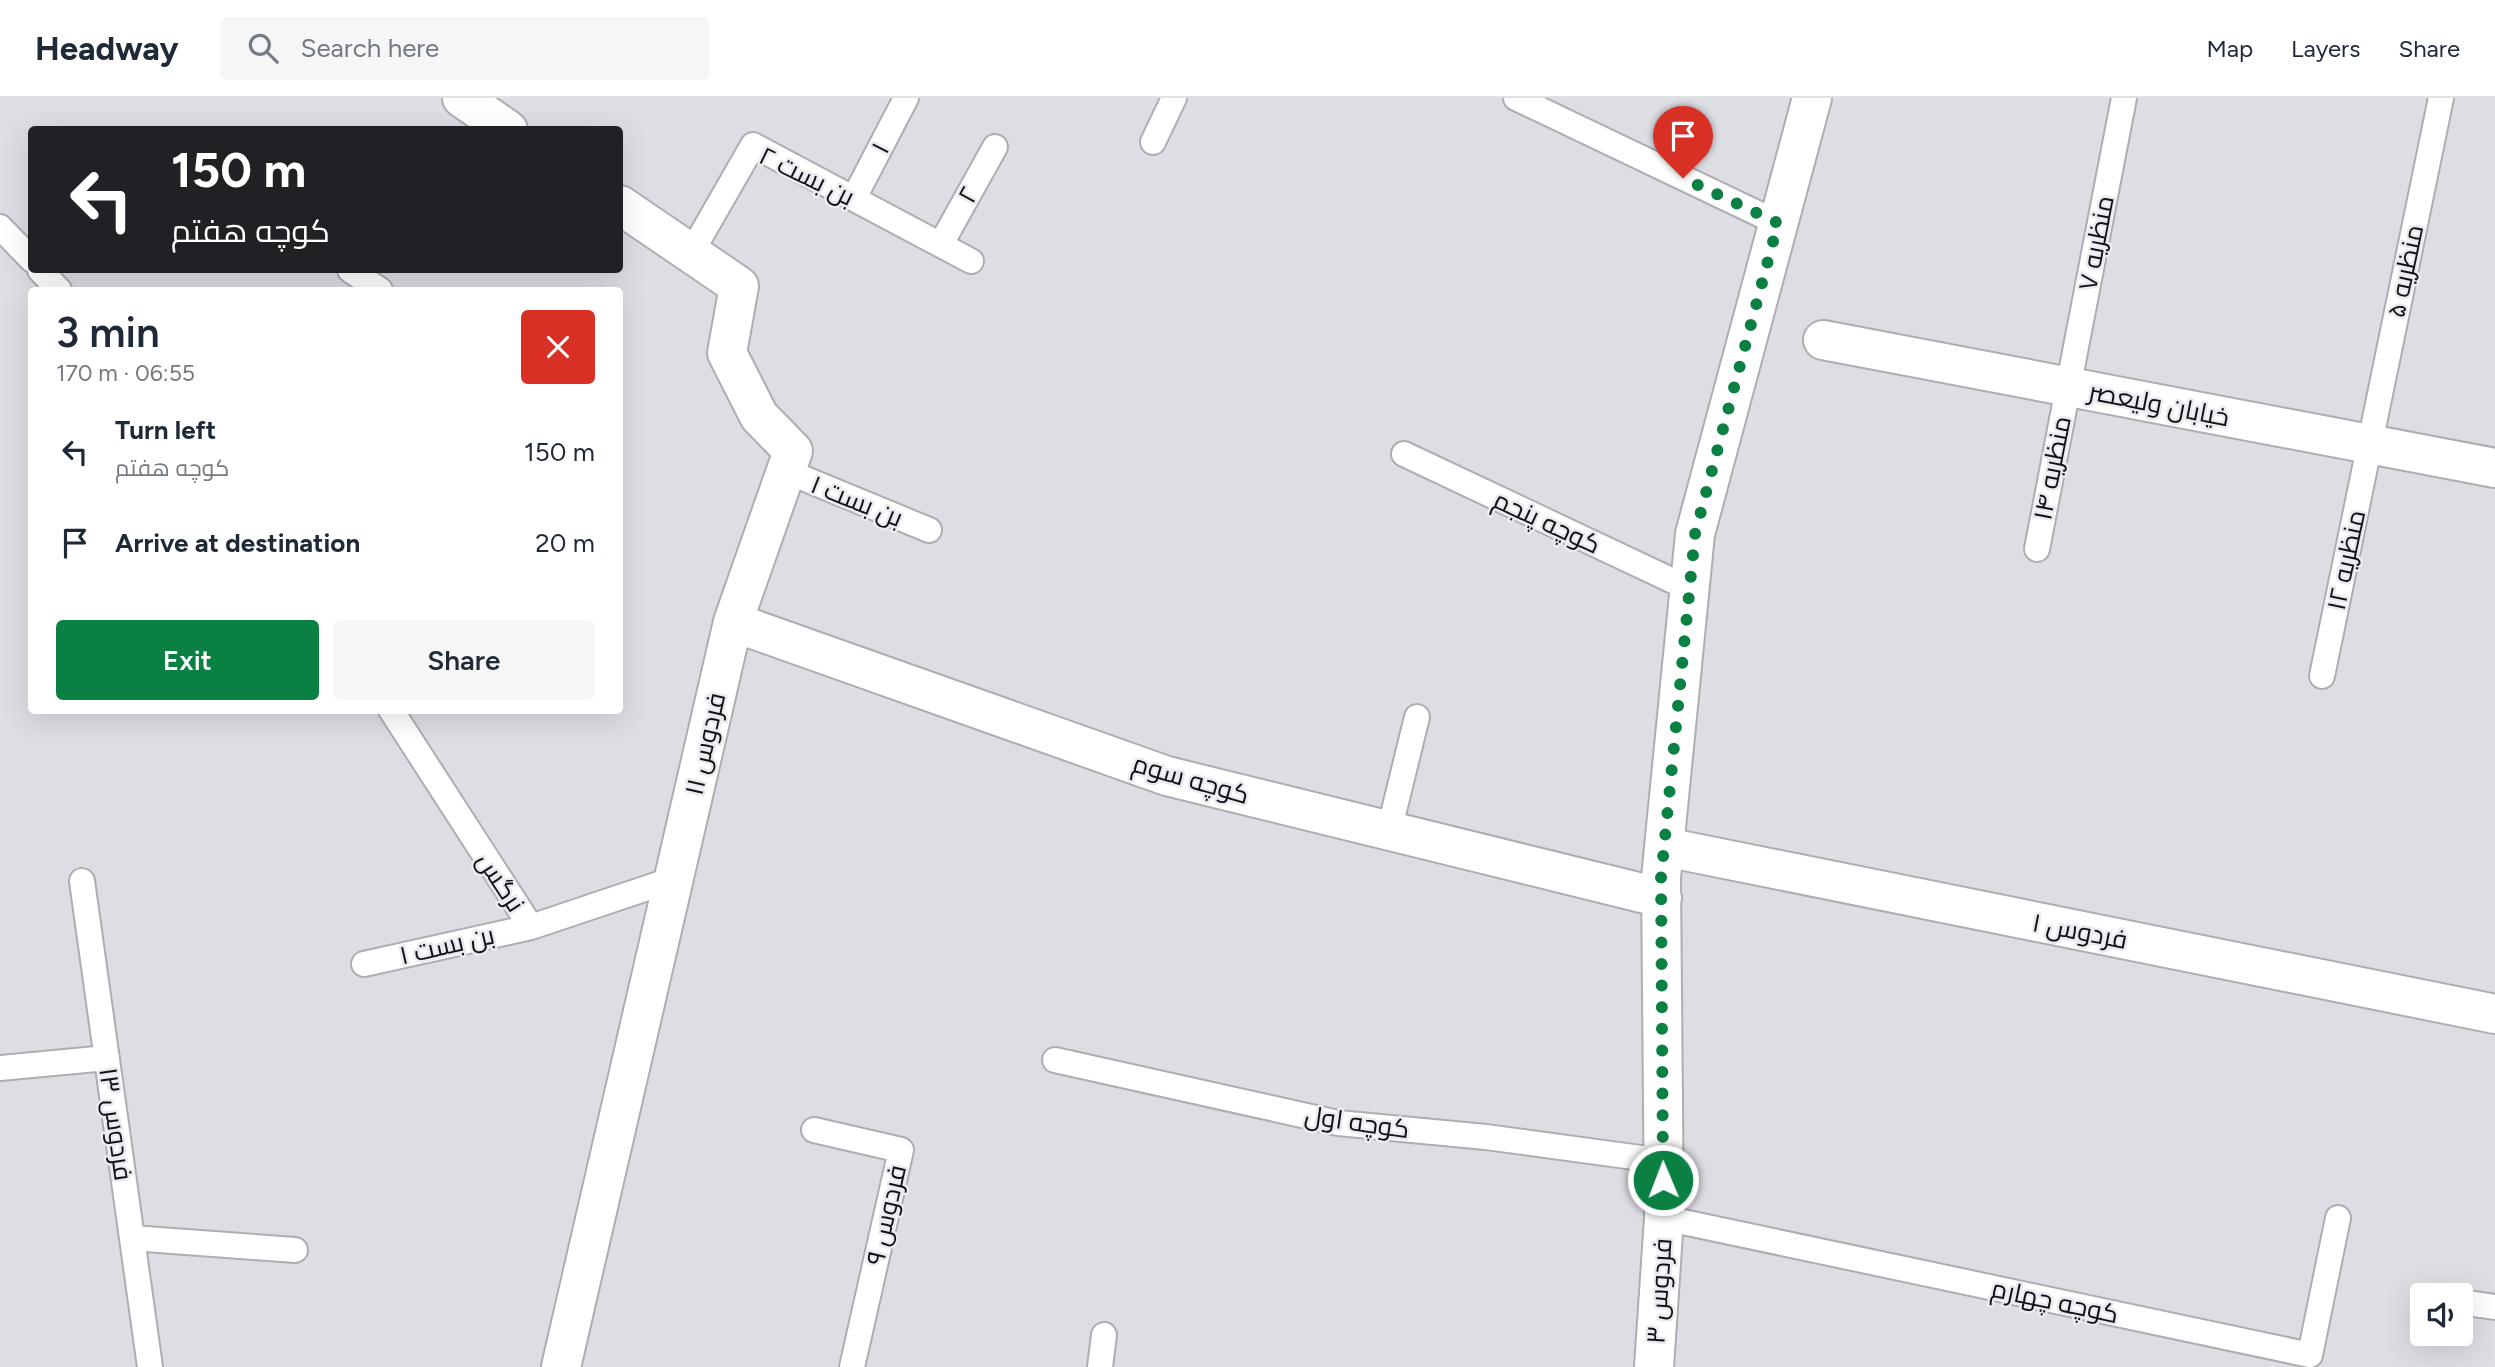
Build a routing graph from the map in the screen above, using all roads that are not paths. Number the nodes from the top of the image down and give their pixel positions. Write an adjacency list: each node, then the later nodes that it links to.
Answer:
1 (462, 98): 8 (street)
2 (906, 98): 11 (lane, ۱)
3 (1174, 98): 9 (lane)
4 (1516, 98): 13 (lane)
5 (1812, 98): 13 (street, فردوس ۳)
6 (2124, 98): 24 (lane, منظریه ۷)
7 (2441, 98): 25 (lane, منظریه ۵)
8 (502, 126)
9 (1153, 142)
10 (995, 147): 15 (lane, ۲)
11 (853, 198): 15 (lane, بن بست ۲); 16 (lane, بن بست ۲)
12 (623, 207): 16 (street, فردوس ۱۱)
13 (1778, 223): 31 (street, فردوس ۳)
14 (0, 226): 17 (lane)
15 (941, 244): 18 (lane, بن بست ۲)
16 (691, 254): 28 (street, فردوس ۱۱)
17 (28, 256)
18 (971, 261)
19 (43, 273): 21 (lane)
20 (354, 273): 22 (lane)
21 (56, 287)
22 (376, 287)
23 (1823, 341): 24 (street, خیابان ولیعصر)
24 (2068, 387): 25 (street, خیابان ولیعصر); 30 (lane, منظریه ۱۴)
25 (2370, 444): 27 (street, خیابان ولیعصر); 33 (lane, منظریه ۱۲)
26 (1404, 454): 31 (lane, کوچه پنجم)
27 (2495, 468)
28 (786, 471): 29 (lane, بن بست ۱); 32 (street, فردوس ۱۱)
29 (929, 530)
30 (2037, 549)
31 (1690, 589): 37 (street, فردوس ۳)
32 (733, 622): 36 (street, کوچه سوم); 38 (street, فردوس ۱۱)
33 (2322, 676)
34 (394, 714): 41 (lane, نرگس)
35 (1417, 717): 36 (lane)
36 (1389, 831): 40 (street, کوچه سوم)
37 (1665, 848): 40 (street, فردوس ۳); 43 (street, فردوس ۱)
38 (674, 879): 41 (lane, نرگس); 57 (street, فردوس ۱۱)
39 (82, 881): 44 (lane, فردوس ۱۳)
40 (1662, 898): 48 (street, فردوس ۳)
41 (530, 927): 42 (lane, بن بست ۱)
42 (365, 964)
43 (2495, 1014)
44 (107, 1058): 46 (lane); 51 (lane, فردوس ۱۳)
45 (1055, 1060): 48 (lane, کوچه اول)
46 (0, 1068)
47 (814, 1130): 58 (lane, فردوس ۹)
48 (1663, 1161): 49 (street, فردوس ۳)
49 (1664, 1218): 50 (lane, کوچه چهارم); 60 (street, فردوس ۳)
50 (2338, 1218)
51 (132, 1238): 52 (lane); 56 (lane, فردوس ۱۳)
52 (295, 1250)
53 (2473, 1304): 54 (lane)
54 (2495, 1307)
55 (1104, 1335): 59 (lane)
56 (150, 1367)
57 (561, 1367)
58 (852, 1367)
59 (1100, 1367)
60 (1654, 1367)

